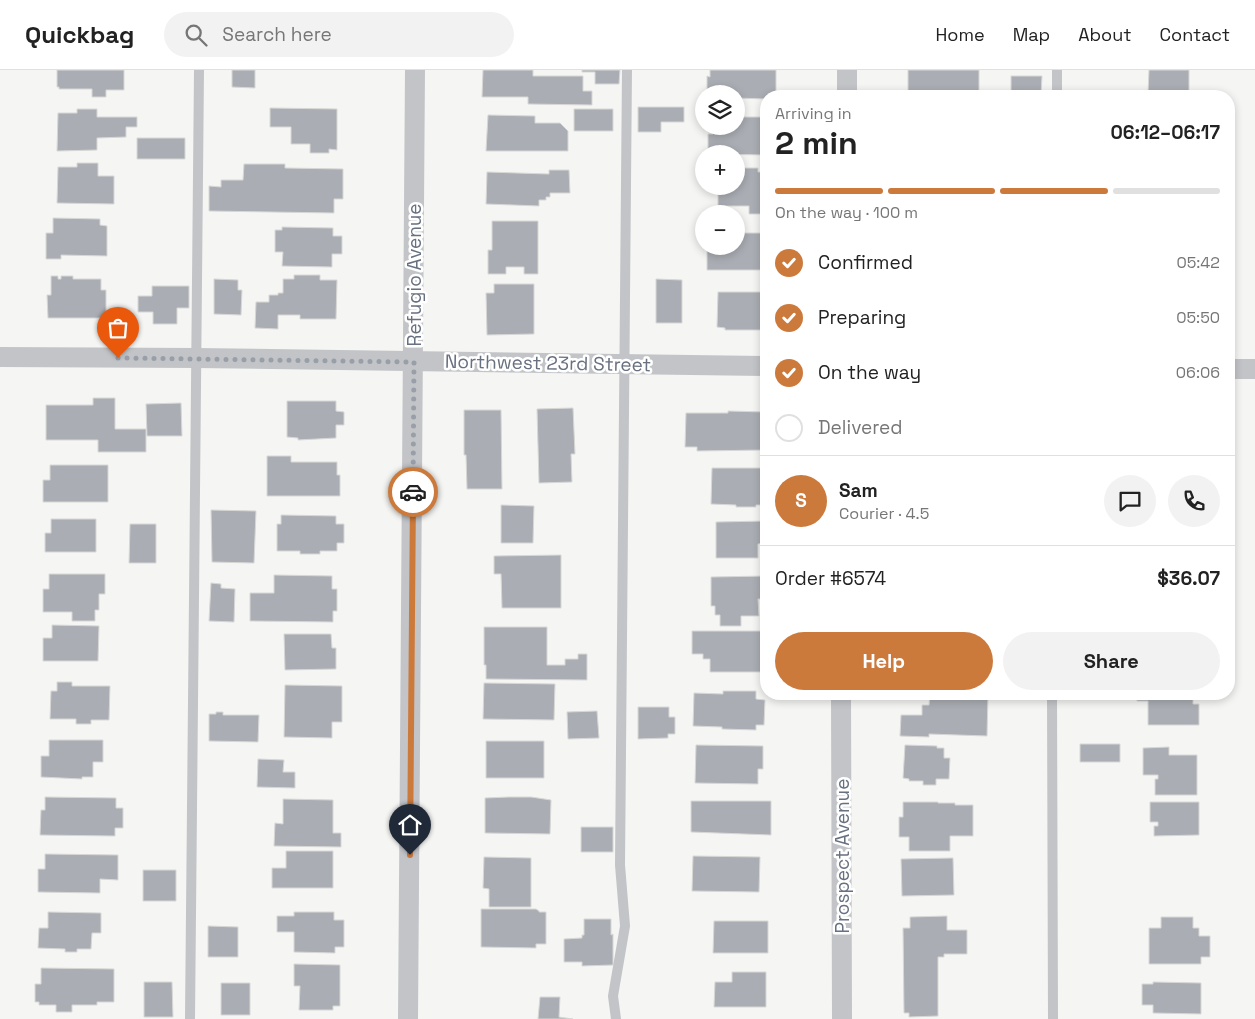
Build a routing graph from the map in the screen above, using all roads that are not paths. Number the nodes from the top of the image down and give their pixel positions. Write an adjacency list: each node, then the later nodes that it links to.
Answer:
1 (199, 70): 9 (lane)
2 (415, 70): 10 (street, Refugio Avenue)
3 (627, 70): 11 (lane)
4 (847, 70): 6 (street)
5 (1057, 70): 7 (lane)
6 (847, 90)
7 (1056, 90)
8 (0, 357): 9 (street, Northwest 23rd Street)
9 (196, 358): 10 (street, Northwest 23rd Street); 17 (lane)
10 (414, 362): 11 (street, Northwest 23rd Street); 18 (street, Refugio Avenue)
11 (625, 364): 12 (street, Northwest 23rd Street); 19 (lane)
12 (760, 366)
13 (1235, 369): 14 (street)
14 (1255, 369)
15 (841, 700): 20 (street, Prospect Avenue)
16 (1052, 700): 21 (lane)
17 (190, 1019)
18 (408, 1019)
19 (616, 1019)
20 (842, 1019)
21 (1052, 1019)

